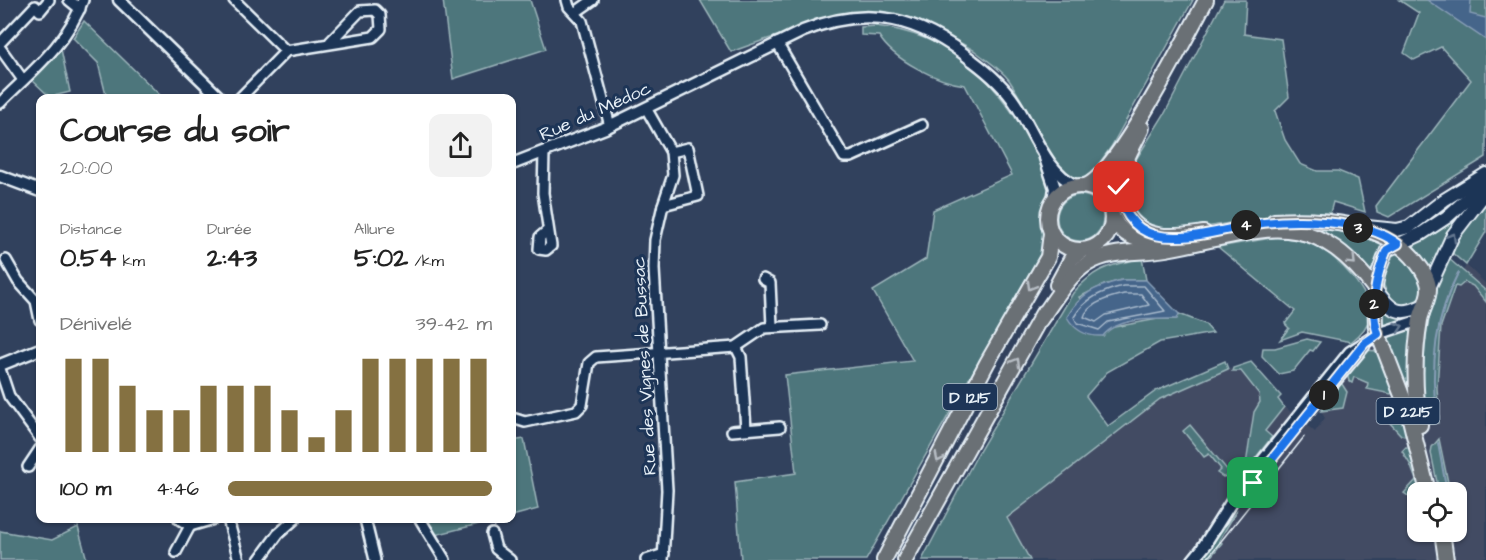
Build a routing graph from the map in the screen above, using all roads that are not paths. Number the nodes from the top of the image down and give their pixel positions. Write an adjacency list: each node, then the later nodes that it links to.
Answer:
1 (49, 0): 8 (street)
2 (69, 0): 9 (street)
3 (119, 0): 17 (street)
4 (234, 0): 15 (street)
5 (567, 0): 10 (street)
6 (593, 0): 10 (street)
7 (1206, 0): 19 (main road)
8 (32, 3): 12 (street)
9 (81, 4): 16 (street)
10 (576, 12): 24 (street)
11 (330, 42): 11 (street); 15 (street)
12 (0, 43)
13 (777, 43): 21 (street, Rue du Médoc); 23 (street); 27 (street, Rue du Médoc)
14 (0, 48): 16 (street)
15 (286, 51): 18 (street)
16 (24, 80): 20 (street)
17 (216, 94)
18 (244, 94)
19 (1151, 102): 22 (main road); 32 (main road)
20 (0, 103)
21 (645, 108): 24 (street, Rue du Médoc); 26 (street)
22 (1143, 124): 36 (main road); 42 (main road)
23 (922, 125)
24 (610, 126): 25 (street, Rue du Médoc)
25 (544, 152): 28 (street, Rue du Médoc); 40 (street)
26 (671, 152): 37 (street, Rue des Vignes de Bussac); 37 (street)
27 (1043, 152): 32 (street, Rue du Médoc); 35 (street, Rue du Médoc)
28 (516, 162)
29 (1486, 174): 39 (main road)
30 (0, 176): 33 (street)
31 (1486, 182): 44 (main road)
32 (1081, 186): 35 (main road); 36 (main road)
33 (36, 190)
34 (1486, 192): 49 (main road, one-way to 34)
35 (1053, 201): 41 (main road)
36 (1108, 203): 38 (main road)
37 (663, 205): 60 (street, Rue des Vignes de Bussac)
38 (1113, 219): 42 (main road); 43 (main road)
39 (1354, 227): 42 (main road); 44 (main road)
40 (547, 231)
41 (1052, 233): 46 (main road); 89 (main road, D 1215, one-way to 89)
42 (1204, 233)
43 (1100, 244): 45 (main road); 46 (main road)
44 (1398, 244): 49 (main road); 50 (main road, D 2215)
45 (1173, 248): 50 (main road, one-way to 50); 53 (main road)
46 (1081, 251): 53 (main road, D 1215)
47 (6, 260): 51 (street)
48 (763, 279): 56 (street)
49 (1429, 288): 52 (main road, D 2215)
50 (1375, 289): 52 (main road); 57 (main road, D 2215)
51 (36, 301)
52 (1424, 305): 54 (main road, D 2215)
53 (1040, 320): 90 (main road, D 1215, one-way to 53)
54 (1420, 320): 57 (street, one-way to 54); 70 (main road, D 2215)
55 (820, 325): 56 (street)
56 (772, 326): 58 (street)
57 (1378, 334): 69 (main road, D 2215); 91 (street)
58 (736, 347): 60 (street); 64 (street)
59 (36, 351): 61 (street)
60 (658, 353): 62 (street); 82 (street, Rue des Vignes de Bussac)
61 (0, 367): 66 (street)
62 (516, 419)
63 (780, 427): 64 (street)
64 (746, 429): 65 (street)
65 (732, 431)
66 (36, 433)
67 (36, 455): 68 (street)
68 (28, 466)
69 (1426, 482)
70 (1432, 482)
71 (185, 523): 77 (street)
72 (200, 523): 77 (street)
73 (229, 523): 83 (street)
74 (290, 523): 84 (street)
75 (366, 523): 85 (street)
76 (422, 523): 86 (street)
77 (190, 526): 81 (street)
78 (492, 534): 87 (street)
79 (1436, 542): 92 (main road)
80 (1444, 542): 93 (main road)
81 (176, 552)
82 (664, 557): 88 (street)
83 (239, 560)
84 (259, 560)
85 (375, 560)
86 (445, 560)
87 (510, 560)
88 (646, 560)
89 (884, 560)
90 (905, 560)
91 (1193, 560)
92 (1438, 560)
93 (1446, 560)

